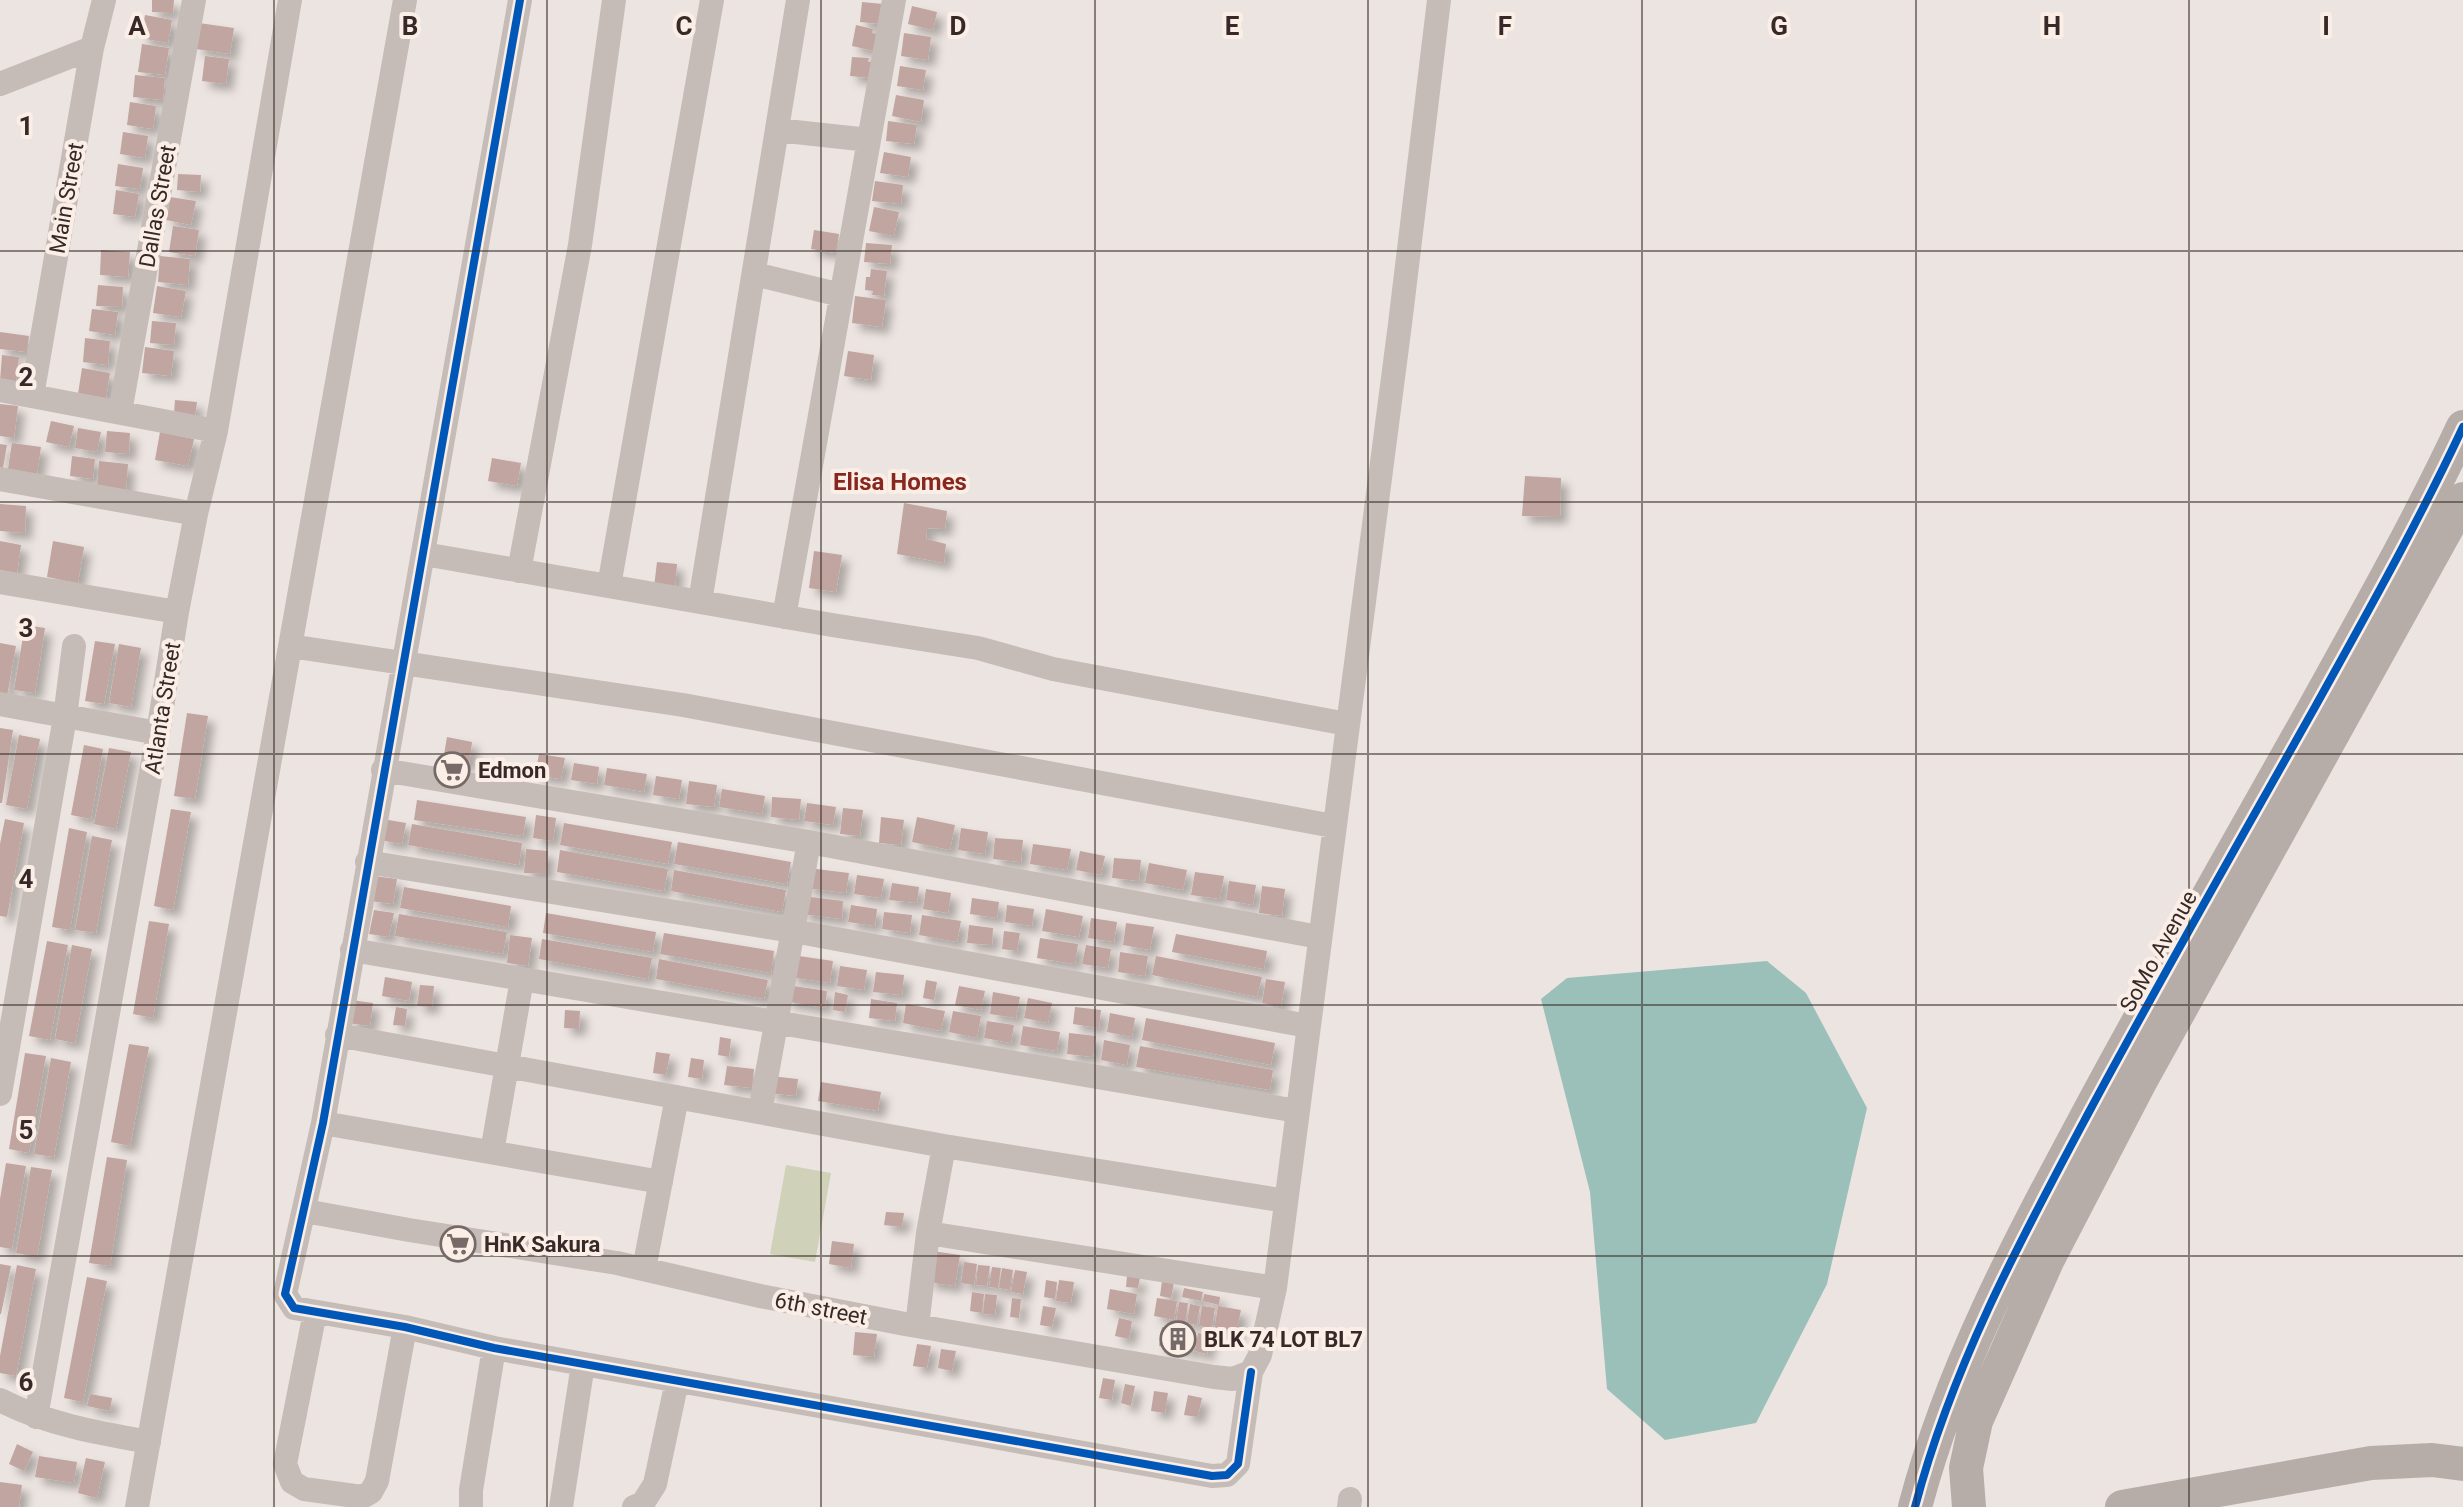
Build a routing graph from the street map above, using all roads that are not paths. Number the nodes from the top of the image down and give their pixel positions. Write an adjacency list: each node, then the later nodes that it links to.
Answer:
1 (104, 0): 11 (street, Main Street)
2 (194, 0): 19 (street, Dallas Street)
3 (290, 0): 21 (street, Atlanta Street)
4 (405, 0): 33 (street)
5 (520, 0): 25 (street)
6 (614, 0): 26 (street)
7 (712, 0): 28 (street)
8 (798, 0): 13 (street)
9 (894, 0): 14 (street)
10 (1439, 0): 37 (street)
11 (92, 48): 12 (street); 18 (street, Main Street)
12 (0, 84)
13 (777, 130): 14 (street); 15 (street)
14 (869, 140): 16 (street)
15 (754, 274): 16 (street); 29 (street)
16 (841, 295): 31 (street)
17 (0, 390): 18 (street)
18 (32, 396): 19 (street)
19 (120, 412): 21 (street)
20 (2463, 427): 79 (street, SoMo Avenue)
21 (216, 431): 24 (street, Atlanta Street)
22 (0, 479): 24 (street)
23 (2463, 499): 80 (street)
24 (196, 514): 30 (street, Atlanta Street)
25 (424, 554): 26 (street); 34 (street)
26 (519, 571): 28 (street)
27 (0, 582): 30 (street)
28 (609, 586): 29 (street)
29 (700, 602): 31 (street)
30 (177, 612): 38 (street, Atlanta Street)
31 (784, 617): 37 (street)
32 (74, 646): 36 (street)
33 (290, 646): 34 (street); 73 (street)
34 (402, 664): 39 (street); 40 (street)
35 (0, 704): 36 (street)
36 (65, 717): 38 (street); 51 (street)
37 (1347, 724): 40 (street)
38 (158, 733): 72 (street, Atlanta Street)
39 (383, 770): 41 (street); 42 (street)
40 (1333, 826): 44 (street)
41 (809, 842): 43 (street); 44 (street)
42 (367, 862): 43 (street); 45 (street)
43 (793, 931): 47 (street); 48 (street)
44 (1319, 937): 48 (street)
45 (352, 950): 46 (street); 49 (street)
46 (522, 979): 47 (street); 50 (street)
47 (777, 1021): 53 (street); 54 (street)
48 (1308, 1026): 53 (street)
49 (337, 1035): 50 (street); 55 (street)
50 (508, 1066): 52 (street); 57 (street)
51 (0, 1094)
52 (677, 1097): 54 (street); 58 (street)
53 (1297, 1111): 59 (street)
54 (760, 1112): 56 (street)
55 (323, 1123): 57 (street); 60 (street)
56 (944, 1146): 59 (street); 61 (street)
57 (492, 1152): 58 (street)
58 (661, 1182): 62 (street)
59 (1286, 1201): 63 (street)
60 (305, 1211): 62 (street, 6th street); 64 (street)
61 (928, 1233): 63 (street); 65 (street)
62 (644, 1269): 65 (street, 6th street)
63 (1275, 1288): 69 (street)
64 (315, 1312): 66 (street); 66 (street)
65 (917, 1326): 69 (street, 6th street)
66 (405, 1327): 67 (street)
67 (494, 1348): 68 (street); 76 (street)
68 (583, 1364): 70 (street); 77 (street)
69 (1251, 1372): 70 (street)
70 (677, 1381): 78 (street)
71 (3, 1410): 72 (street)
72 (36, 1417): 73 (street)
73 (149, 1442): 75 (street)
74 (2463, 1464): 81 (street)
75 (137, 1507)
76 (471, 1507)
77 (561, 1507)
78 (634, 1507)
79 (1915, 1507)
80 (1969, 1507)
81 (2122, 1507)

